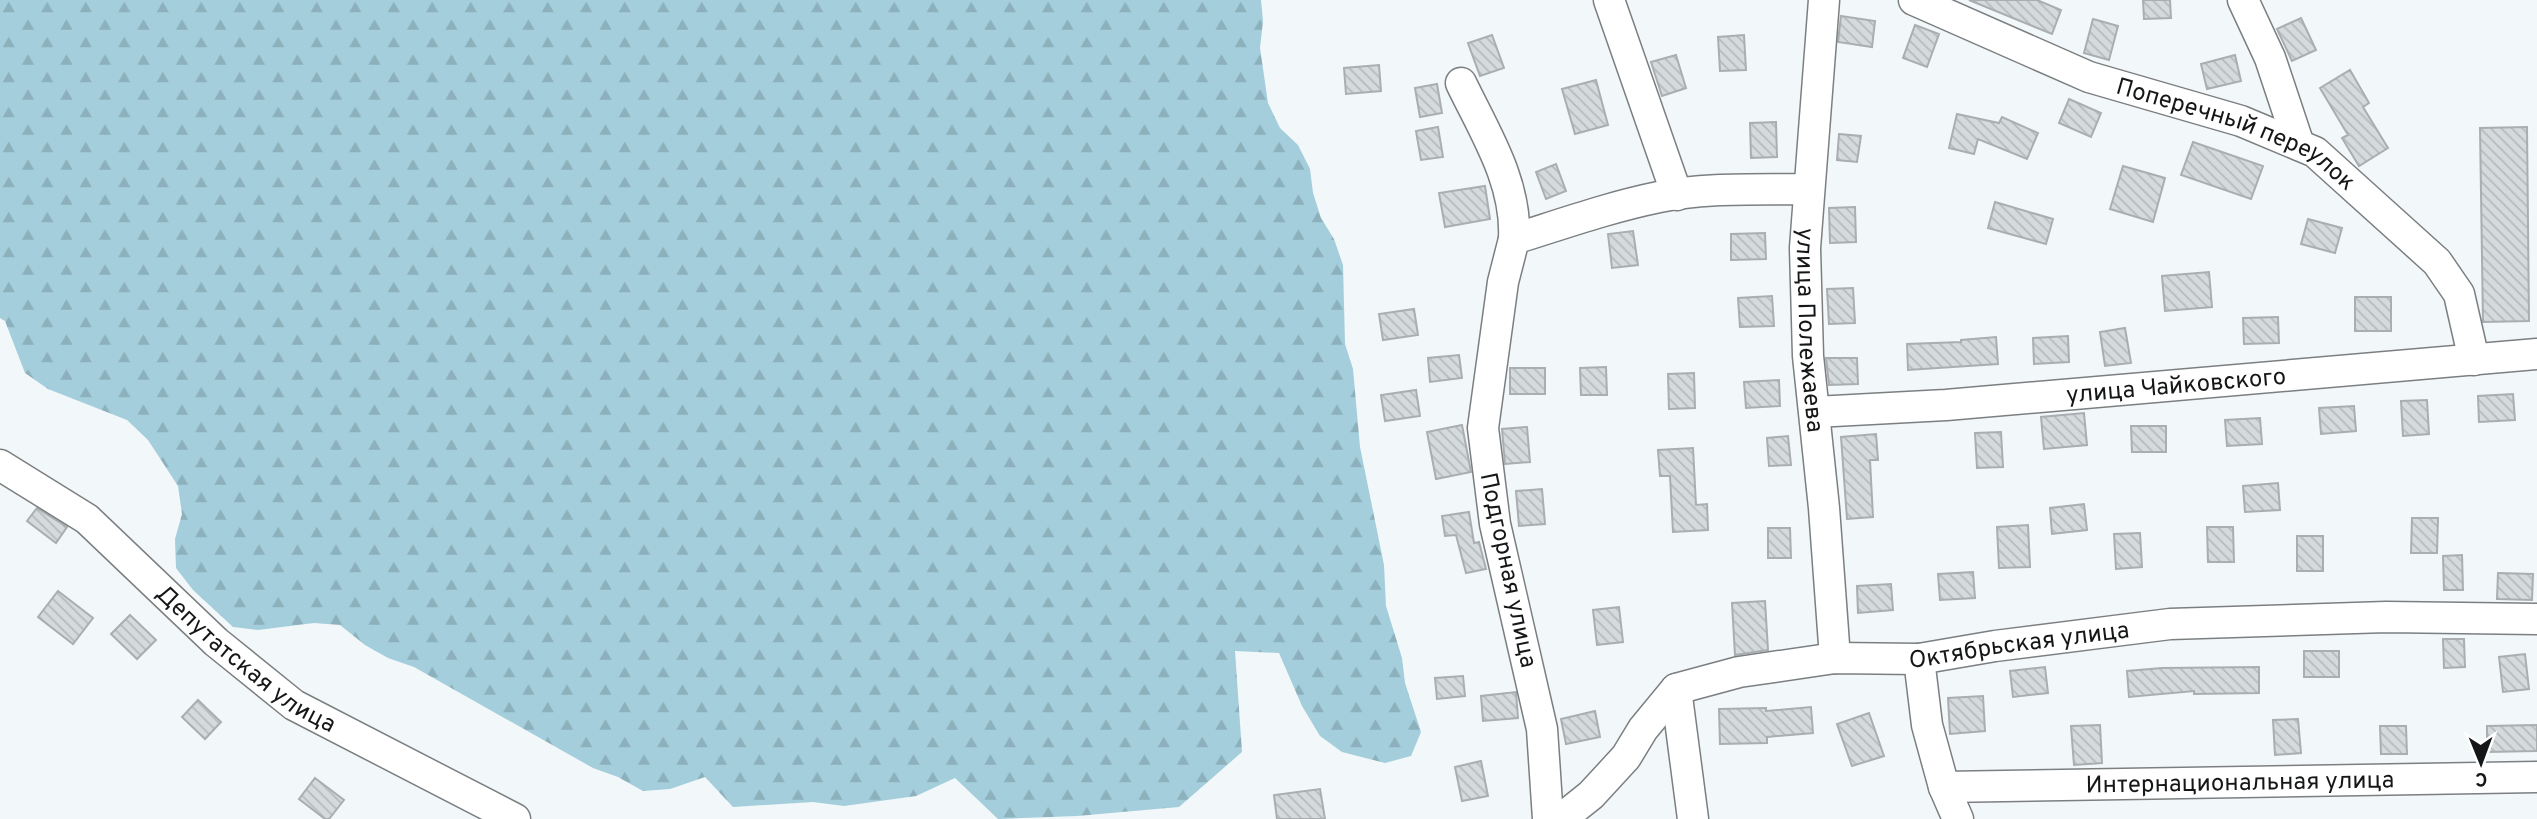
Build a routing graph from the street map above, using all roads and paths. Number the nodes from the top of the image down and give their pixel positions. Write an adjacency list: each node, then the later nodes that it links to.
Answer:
1 (1609, 0): 8 (street)
2 (1824, 0): 7 (street, улица Полежаева)
3 (1914, 0): 6 (street, Поперечный переулок)
4 (2242, 0): 6 (street)
5 (1461, 83): 9 (street, Подгорная улица)
6 (2299, 145): 11 (street, Поперечный переулок)
7 (1809, 189): 8 (street); 12 (street, улица Полежаева)
8 (1677, 195): 9 (street)
9 (1514, 239): 21 (street, Подгорная улица)
10 (2537, 354): 11 (street, улица Чайковского)
11 (2474, 360): 12 (street, улица Чайковского)
12 (1815, 412): 15 (street, улица Полежаева)
13 (0, 466): 20 (street, Депутатская улица)
14 (2537, 619): 16 (street, Октябрьская улица)
15 (1835, 659): 16 (street, Октябрьская улица); 17 (street, Октябрьская улица)
16 (1919, 659): 19 (street)
17 (1676, 690): 22 (street); 23 (street)
18 (2537, 777): 19 (street, Интернациональная улица)
19 (1944, 786): 24 (street)
20 (515, 819)
21 (1548, 819)
22 (1561, 819)
23 (1693, 819)
24 (1958, 819)

